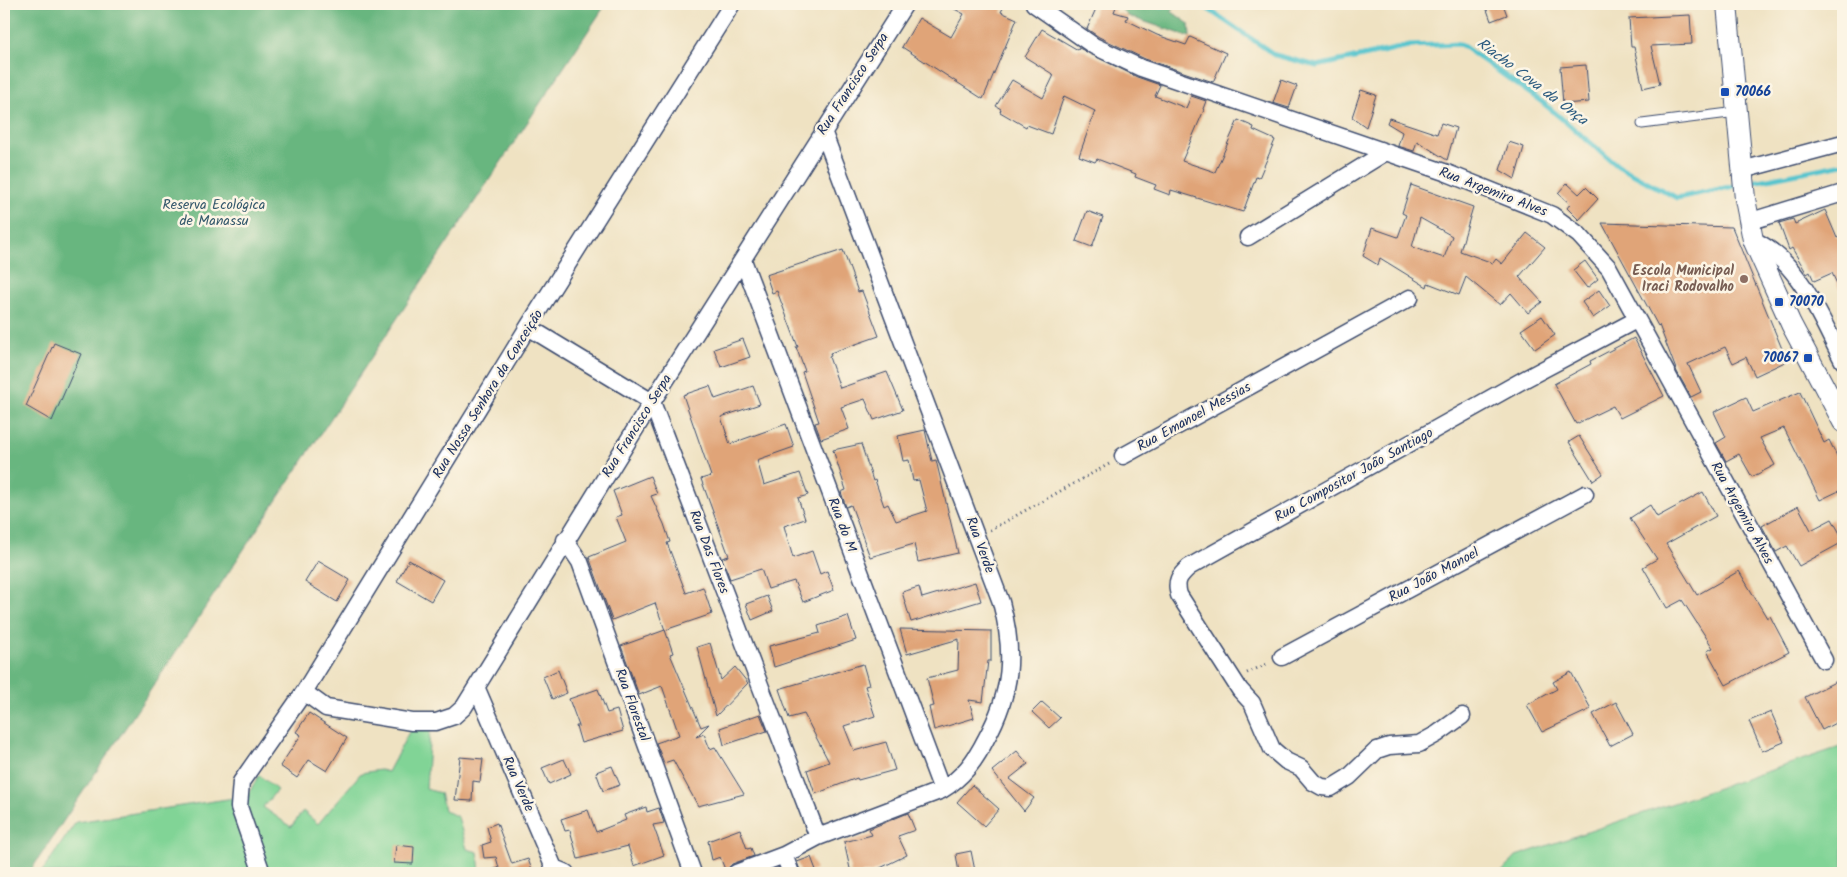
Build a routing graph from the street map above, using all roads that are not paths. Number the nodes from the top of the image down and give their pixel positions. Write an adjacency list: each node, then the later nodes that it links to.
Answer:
1 (732, 4): 17 (street, Rua Nossa Senhora da Conceição)
2 (905, 4): 7 (street, Rua Francisco Serpa)
3 (1034, 4): 9 (street, Rua Argemiro Alves)
4 (1727, 4): 5 (street)
5 (1737, 112): 6 (lane); 10 (street)
6 (1642, 124)
7 (823, 130): 14 (street, Rua Francisco Serpa); 29 (street, Rua Verde)
8 (1843, 143): 10 (street)
9 (1386, 152): 13 (street); 16 (street, Rua Argemiro Alves)
10 (1744, 183): 12 (street)
11 (1843, 193): 12 (street)
12 (1750, 231): 18 (street); 20 (street)
13 (1248, 237)
14 (743, 260): 19 (street, Rua Francisco Serpa); 29 (street, Rua do M)
15 (1410, 298): 21 (street, Rua Emanoel Messias)
16 (1636, 320): 25 (street, Rua Argemiro Alves); 28 (street, Rua Compositor João Santiago)
17 (528, 327): 19 (street); 27 (street, Rua Nossa Senhora da Conceição)
18 (1843, 361)
19 (652, 402): 23 (street, Rua Francisco Serpa); 30 (street, Rua Das Flores)
20 (1843, 422)
21 (1123, 456)
22 (1585, 494): 24 (street, Rua João Manoel)
23 (566, 540): 26 (street, Rua Francisco Serpa); 34 (street, Rua Florestal)
24 (1282, 657)
25 (1824, 660)
26 (477, 689): 27 (street, Rua Francisco Serpa); 33 (street, Rua Verde)
27 (304, 692): 32 (street, Rua Nossa Senhora da Conceição)
28 (1462, 716)
29 (942, 790): 30 (street, Rua Verde)
30 (818, 837): 31 (street, Rua Verde)
31 (784, 855): 35 (street, Rua Verde); 36 (street)
32 (262, 873)
33 (566, 873)
34 (694, 873)
35 (736, 873)
36 (791, 873)

